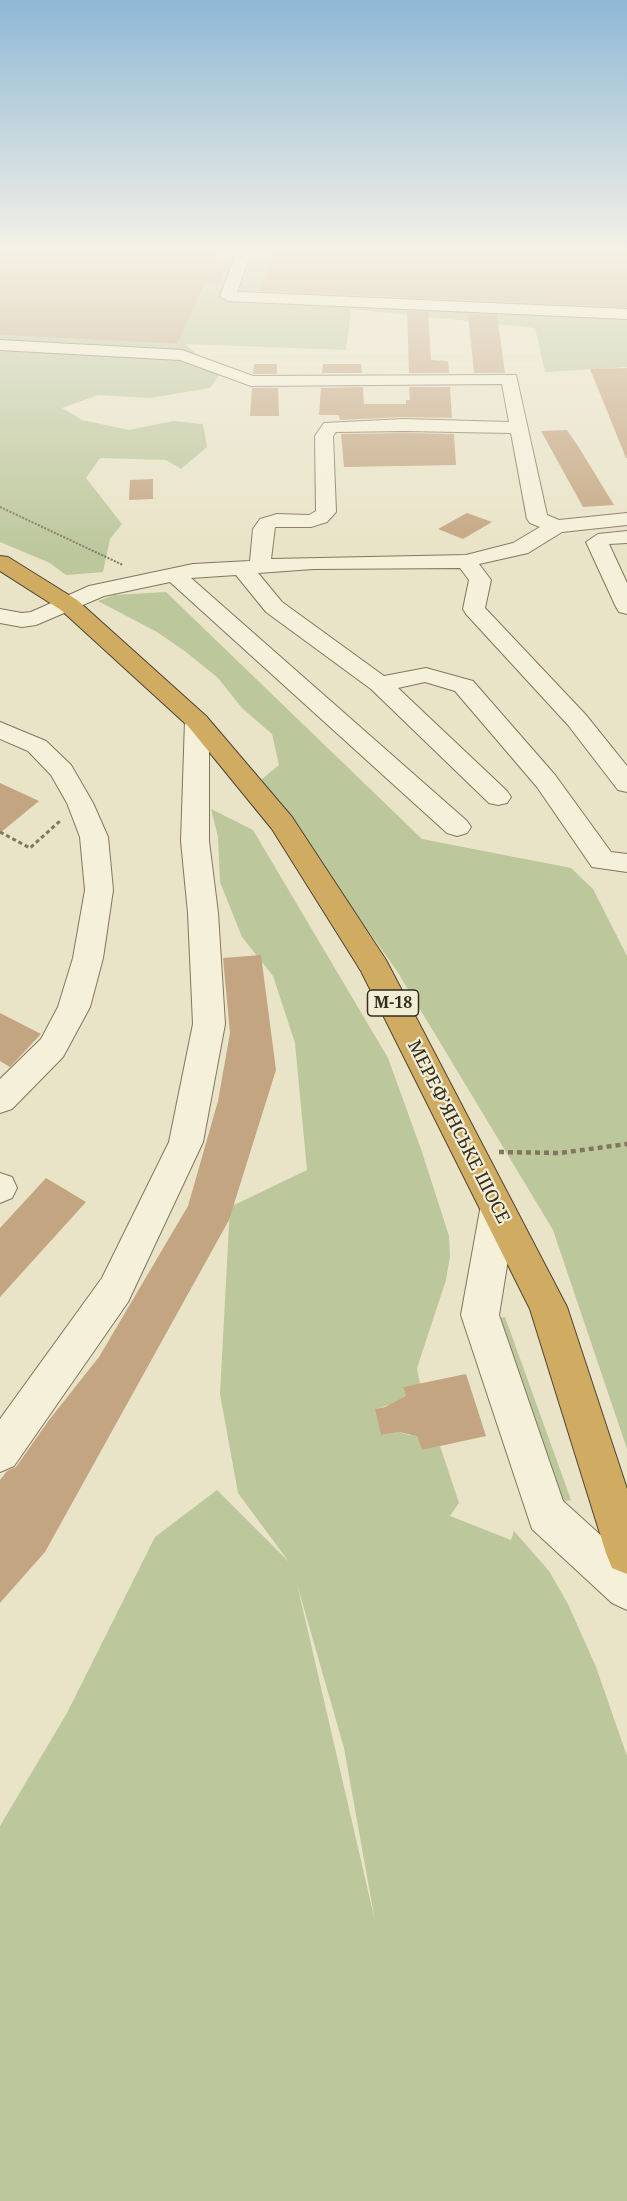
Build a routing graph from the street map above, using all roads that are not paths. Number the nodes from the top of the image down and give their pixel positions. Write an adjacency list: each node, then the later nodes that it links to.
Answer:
1 (122, 352): 2 (street)
2 (519, 428): 4 (street); 8 (street)
3 (627, 519): 4 (street)
4 (557, 526): 6 (street)
5 (627, 537): 11 (street)
6 (466, 561): 8 (street); 16 (street)
7 (0, 562): 10 (highway, МЕРЕФ’ЯНСЬКЕ ШОСЕ / М-18)
8 (251, 567): 9 (street); 13 (street)
9 (166, 578): 10 (street); 18 (street)
10 (69, 605): 12 (street); 14 (highway, МЕРЕФ’ЯНСЬКЕ ШОСЕ / М-18)
11 (627, 607)
12 (0, 616)
13 (380, 684): 17 (street); 19 (street)
14 (197, 722): 21 (highway, МЕРЕФ’ЯНСЬКЕ ШОСЕ / М-18); 22 (street)
15 (0, 730): 20 (street)
16 (627, 784)
17 (498, 797)
18 (457, 827)
19 (627, 863)
20 (0, 1100)
21 (498, 1210): 23 (highway, МЕРЕФ’ЯНСЬКЕ ШОСЕ / М-18); 24 (street)
22 (0, 1452)
23 (627, 1553)
24 (627, 1588)

